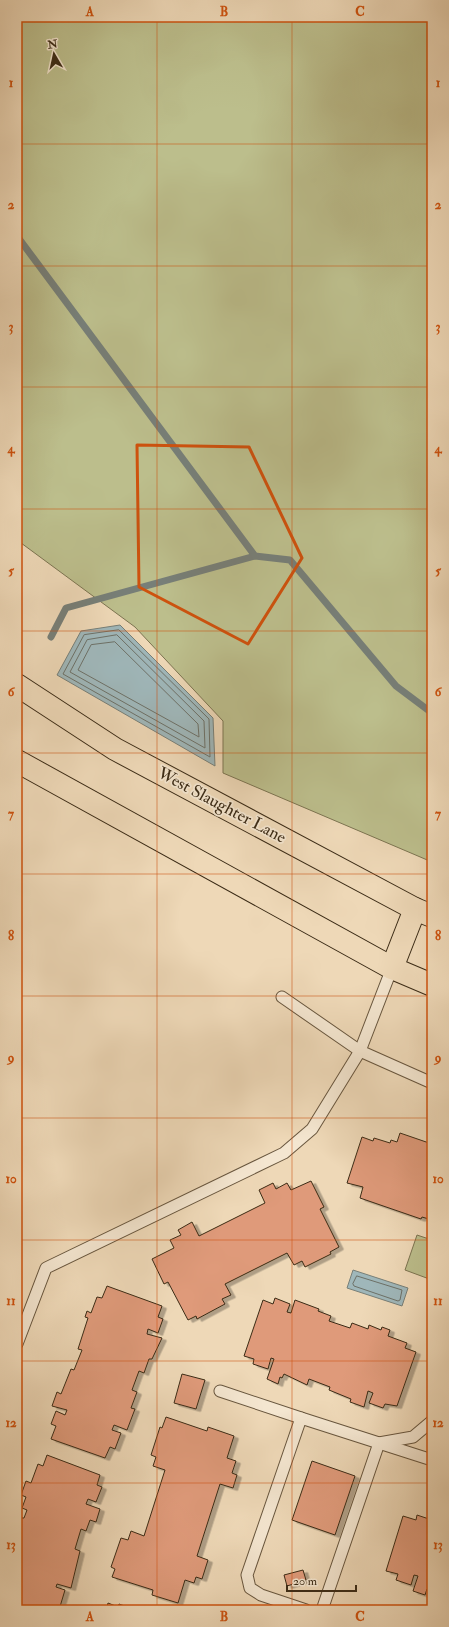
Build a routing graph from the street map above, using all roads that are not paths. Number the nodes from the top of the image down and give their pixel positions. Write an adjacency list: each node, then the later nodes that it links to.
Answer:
1 (17, 685): 3 (main road, West Slaughter Lane)
2 (17, 761): 4 (main road)
3 (424, 912): 4 (main road)
4 (392, 968): 5 (main road); 7 (lane)
5 (432, 985)
6 (282, 998): 7 (lane)
7 (360, 1051): 8 (lane); 9 (lane)
8 (432, 1083)
9 (17, 1344)
10 (220, 1391): 11 (lane)
11 (300, 1418): 13 (lane); 15 (lane)
12 (432, 1421): 13 (lane)
13 (379, 1443): 14 (lane); 16 (lane)
14 (432, 1460)
15 (306, 1610)
16 (322, 1610)

